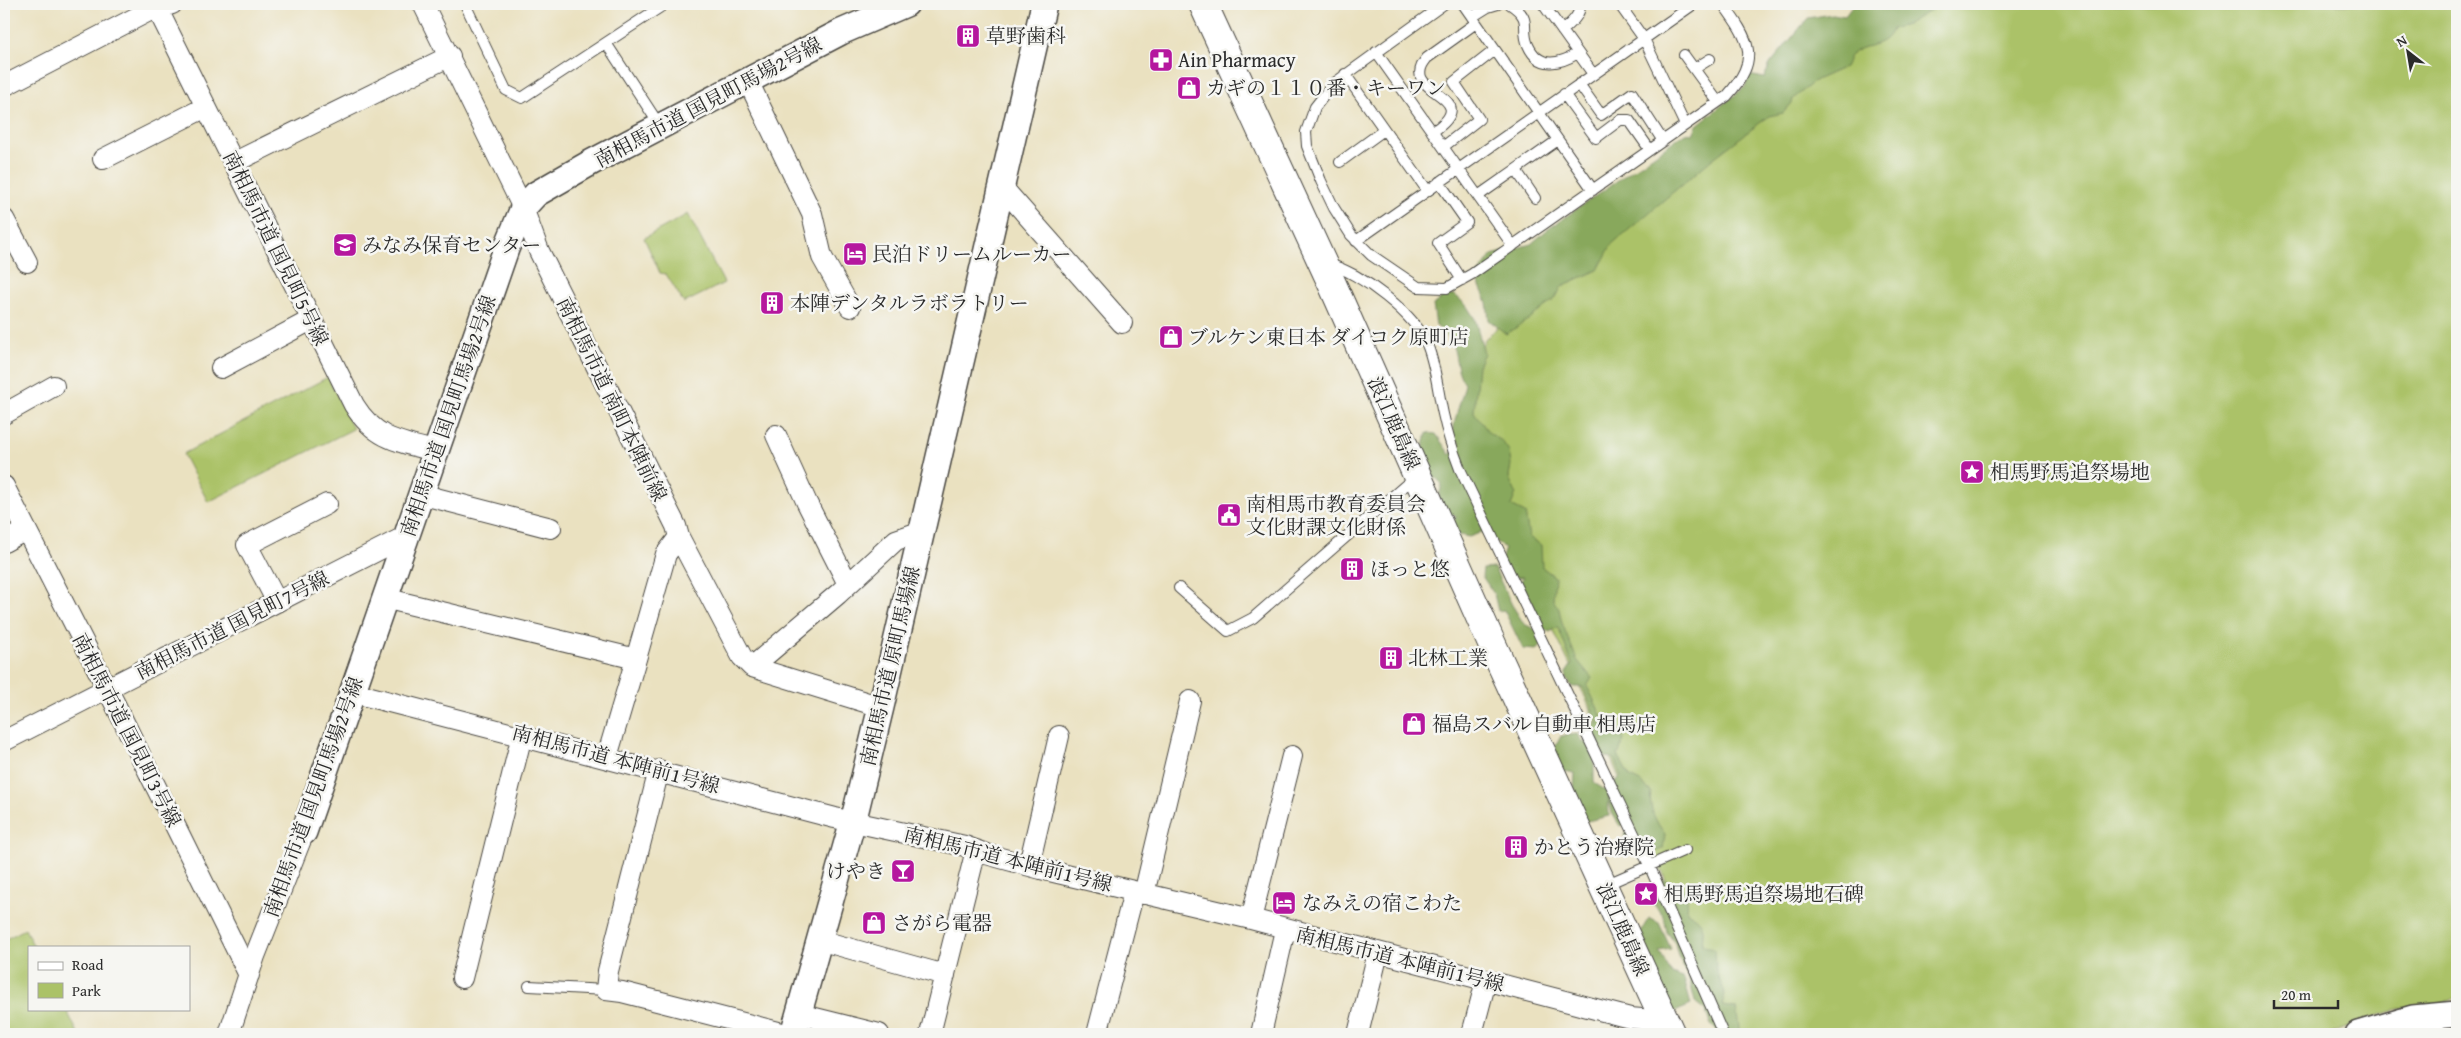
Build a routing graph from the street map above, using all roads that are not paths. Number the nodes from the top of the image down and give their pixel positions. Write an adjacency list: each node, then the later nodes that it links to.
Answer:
1 (423, 4): 25 (street, 南相馬市道 南町本陣前線)
2 (465, 4): 20 (lane)
3 (665, 4): 20 (lane)
4 (906, 4): 30 (street, 南相馬市道 国見町馬場2号線)
5 (1044, 4): 51 (street, 南相馬市道 原町馬場線)
6 (1203, 4): 61 (main road, 浪江鹿島線)
7 (1444, 4): 22 (lane)
8 (1463, 4): 17 (lane)
9 (1498, 4): 17 (lane)
10 (1510, 4): 23 (lane)
11 (1543, 4): 18 (lane)
12 (1580, 4): 18 (lane)
13 (1619, 4): 19 (lane)
14 (1694, 4): 19 (lane)
15 (1723, 4): 34 (lane)
16 (161, 5): 32 (street); 35 (street, 南相馬市道 国見町5号線)
17 (1474, 20): 21 (lane); 40 (lane)
18 (1562, 31): 23 (lane)
19 (1644, 39): 29 (lane); 38 (lane)
20 (606, 42): 37 (lane)
21 (1495, 50): 36 (lane); 43 (lane)
22 (1376, 52): 28 (lane); 40 (lane)
23 (1578, 53): 29 (lane)
24 (1684, 55): 27 (lane)
25 (450, 56): 46 (street); 56 (street, 南相馬市道 南町本陣前線)
26 (1710, 59): 27 (lane)
27 (1694, 69): 34 (lane)
28 (1345, 74): 39 (lane); 58 (lane)
29 (1593, 74): 31 (lane)
30 (748, 81): 37 (street, 南相馬市道 国見町馬場2号線); 63 (street)
31 (1579, 84): 33 (lane); 42 (lane)
32 (4, 86)
33 (1564, 94): 36 (lane); 44 (lane)
34 (1718, 102): 38 (lane)
35 (206, 107): 45 (street); 46 (street, 南相馬市道 国見町5号線)
36 (1539, 113): 41 (lane); 48 (lane)
37 (660, 126): 56 (street, 南相馬市道 国見町馬場2号線)
38 (1685, 126): 42 (lane)
39 (1384, 130): 47 (lane); 52 (lane)
40 (1432, 132): 43 (lane)
41 (1558, 140): 49 (lane); 53 (lane)
42 (1663, 141): 44 (lane)
43 (1443, 147): 48 (lane)
44 (1650, 150): 53 (lane)
45 (103, 159)
46 (235, 162): 64 (street, 南相馬市道 国見町5号線)
47 (1340, 162)
48 (1458, 168): 50 (lane); 54 (lane)
49 (1516, 170): 54 (lane); 55 (lane)
50 (1439, 182): 52 (lane); 62 (lane)
51 (1002, 187): 65 (street); 77 (street, 南相馬市道 原町馬場線)
52 (1427, 190): 58 (lane)
53 (1593, 190): 59 (lane)
54 (1478, 196): 59 (lane)
55 (1535, 198)
56 (523, 208): 70 (street, 南相馬市道 国見町馬場2号線); 79 (street, 南相馬市道 南町本陣前線)
57 (4, 219): 60 (street)
58 (1356, 240): 62 (lane)
59 (1513, 246): 62 (lane)
60 (27, 262)
61 (1322, 262): 71 (main road, 浪江鹿島線); 102 (lane)
62 (1462, 280)
63 (850, 307)
64 (311, 320): 66 (street); 70 (street, 南相馬市道 国見町5号線)
65 (1122, 323)
66 (220, 368)
67 (54, 386): 68 (street)
68 (4, 414)
69 (776, 435): 81 (street)
70 (435, 451): 73 (street, 南相馬市道 国見町馬場2号線)
71 (1417, 475): 82 (lane); 103 (main road, 浪江鹿島線)
72 (4, 486): 76 (street, 南相馬市道 国見町3号線)
73 (420, 494): 75 (street); 78 (street, 南相馬市道 国見町馬場2号線)
74 (327, 504): 84 (street)
75 (551, 528)
76 (26, 530): 80 (street); 87 (street, 南相馬市道 国見町3号線)
77 (922, 531): 81 (street); 90 (street, 南相馬市道 原町馬場線)
78 (406, 536): 83 (street, 南相馬市道 国見町馬場2号線); 84 (street, 南相馬市道 国見町7号線)
79 (679, 537): 85 (street); 86 (street, 南相馬市道 南町本陣前線)
80 (4, 542)
81 (848, 584): 86 (street)
82 (1179, 588)
83 (384, 598): 85 (street); 88 (street, 南相馬市道 国見町馬場2号線)
84 (277, 602): 87 (street, 南相馬市道 国見町7号線)
85 (636, 659): 95 (street)
86 (752, 667): 90 (street)
87 (106, 688): 93 (street, 南相馬市道 国見町7号線); 110 (street, 南相馬市道 国見町3号線)
88 (351, 692): 91 (street, 南相馬市道 本陣前1号線); 98 (street, 南相馬市道 国見町馬場2号線)
89 (1190, 701): 104 (street)
90 (881, 706): 97 (street, 南相馬市道 原町馬場線)
91 (522, 735): 95 (street, 南相馬市道 本陣前1号線); 111 (street)
92 (1059, 736): 101 (street)
93 (4, 741)
94 (1292, 756): 105 (street)
95 (607, 757): 96 (street, 南相馬市道 本陣前1号線)
96 (660, 770): 97 (street, 南相馬市道 本陣前1号線); 114 (street)
97 (852, 821): 99 (street, 南相馬市道 本陣前1号線); 107 (street, 南相馬市道 原町馬場線)
98 (304, 832): 110 (street, 南相馬市道 国見町馬場2号線)
99 (976, 850): 101 (street, 南相馬市道 本陣前1号線); 109 (street)
100 (1685, 850): 102 (lane)
101 (1029, 865): 104 (street, 南相馬市道 本陣前1号線)
102 (1650, 865): 103 (lane); 125 (lane)
103 (1604, 885): 117 (main road, 浪江鹿島線)
104 (1139, 893): 105 (street, 南相馬市道 本陣前1号線); 121 (street)
105 (1251, 919): 106 (street, 南相馬市道 本陣前1号線)
106 (1285, 930): 108 (street, 南相馬市道 本陣前1号線); 122 (street)
107 (818, 940): 109 (street); 116 (street, 南相馬市道 原町馬場線)
108 (1378, 953): 112 (street, 南相馬市道 本陣前1号線); 123 (street)
109 (945, 975): 120 (street)
110 (249, 976): 118 (street, 南相馬市道 国見町馬場2号線)
111 (462, 978)
112 (1486, 980): 117 (street, 南相馬市道 本陣前1号線); 124 (street)
113 (529, 986): 114 (lane)
114 (606, 990): 116 (street)
115 (2457, 1014): 126 (street)
116 (793, 1028): 119 (street)
117 (1668, 1028)
118 (229, 1034)
119 (879, 1034)
120 (930, 1034)
121 (1097, 1034)
122 (1261, 1034)
123 (1358, 1034)
124 (1472, 1034)
125 (1723, 1034)
126 (2358, 1034)

